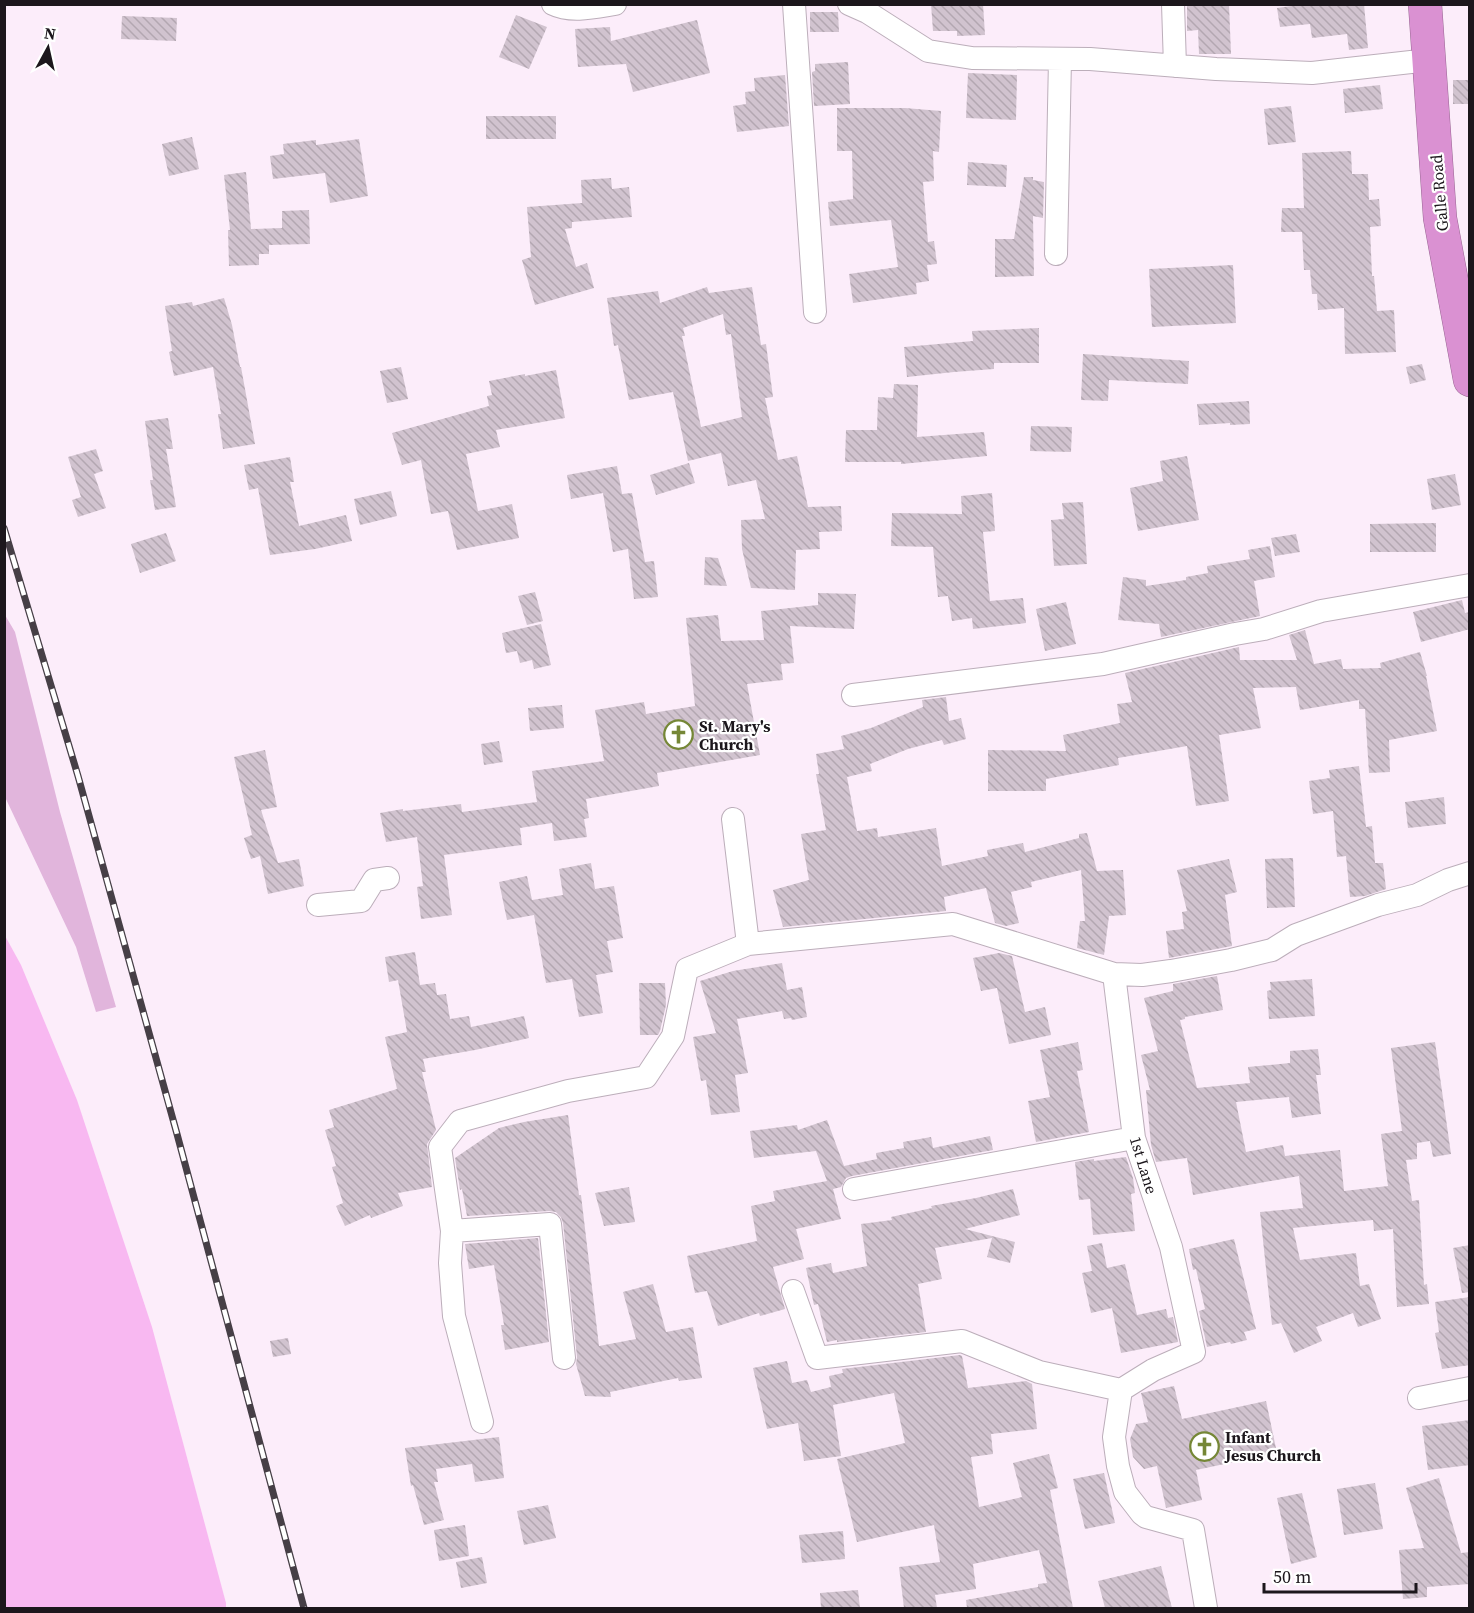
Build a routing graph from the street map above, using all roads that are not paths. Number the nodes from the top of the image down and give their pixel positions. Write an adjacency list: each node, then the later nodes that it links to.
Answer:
1 (554, 4): 2 (street)
2 (615, 4)
3 (794, 4): 11 (street)
4 (849, 4): 7 (street)
5 (1173, 4): 9 (street)
6 (1425, 4): 8 (highway, Galle Road)
7 (1060, 59): 9 (street); 10 (street)
8 (1429, 60): 9 (street); 12 (highway, Galle Road)
9 (1175, 66)
10 (1056, 254)
11 (815, 312)
12 (1468, 366)
13 (1470, 585): 14 (street)
14 (853, 695)
15 (733, 819): 19 (street)
16 (1470, 873): 20 (street)
17 (388, 878): 18 (street)
18 (318, 905)
19 (748, 945): 20 (street); 23 (street)
20 (1114, 974): 21 (street, 1st Lane)
21 (1134, 1138): 22 (street); 27 (street, 1st Lane)
22 (854, 1189)
23 (452, 1231): 25 (street); 29 (street)
24 (793, 1291): 27 (street)
25 (564, 1358)
26 (1470, 1388): 28 (street)
27 (1121, 1390): 30 (street)
28 (1419, 1398)
29 (482, 1422)
30 (1206, 1608)

